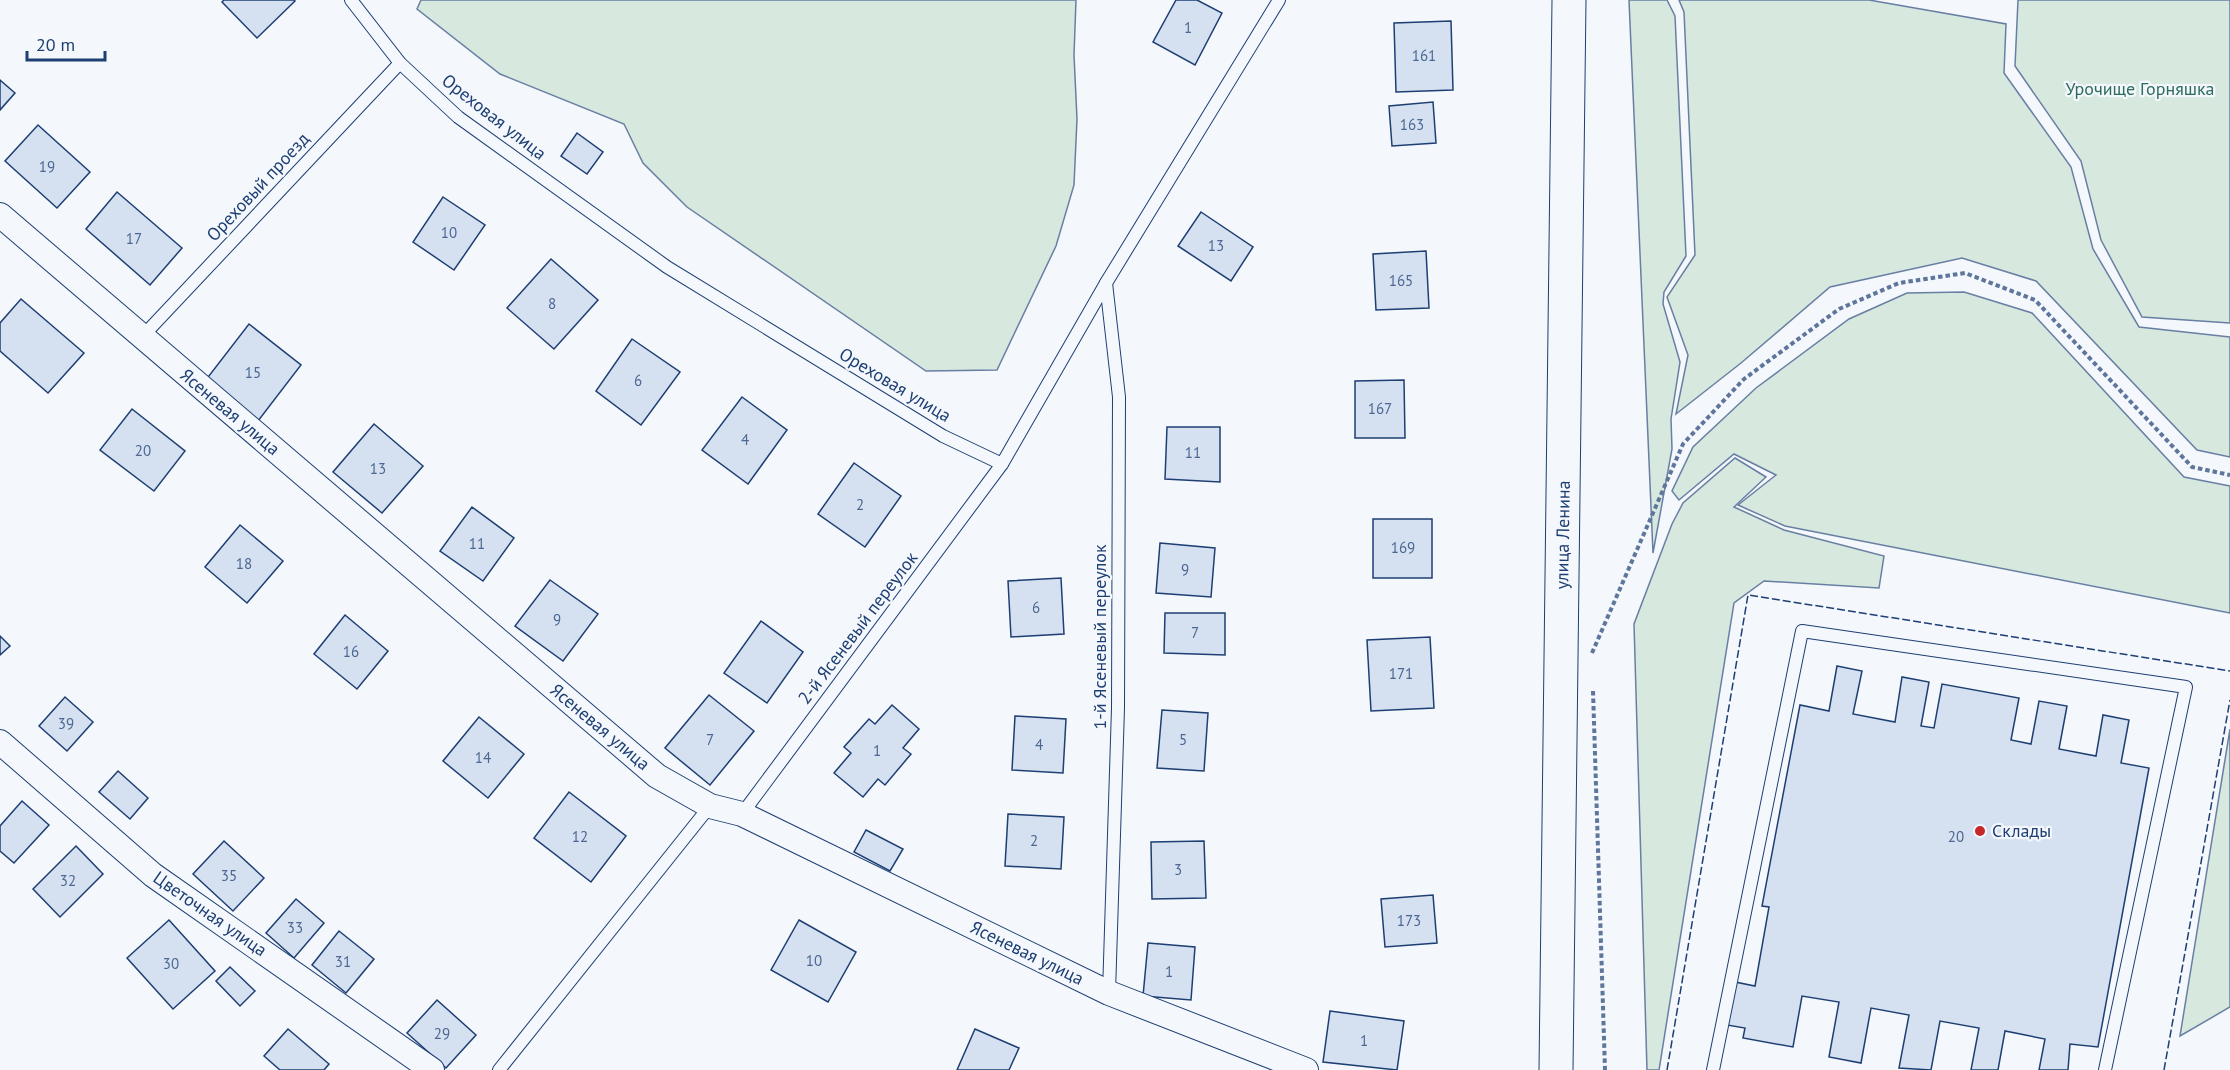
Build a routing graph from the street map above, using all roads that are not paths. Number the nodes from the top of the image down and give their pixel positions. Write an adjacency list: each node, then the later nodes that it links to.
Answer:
1 (351, 0): 4 (lane, Ореховая улица)
2 (1279, 0): 6 (lane)
3 (1569, 0): 16 (main road, улица Ленина)
4 (400, 63): 7 (lane, Ореховый проезд); 8 (lane, Ореховая улица)
5 (0, 215): 7 (street, Ясеневая улица)
6 (1106, 283): 8 (lane); 12 (lane, 1-й Ясеневый переулок)
7 (142, 337): 10 (street, Ясеневая улица)
8 (1002, 464): 11 (lane, 2-й Ясеневый переулок)
9 (0, 742): 13 (street, Цветочная улица)
10 (710, 806): 11 (street, Ясеневая улица); 14 (lane)
11 (742, 814): 12 (street, Ясеневая улица)
12 (1109, 993): 15 (street, Ясеневая улица)
13 (432, 1070)
14 (499, 1070)
15 (1306, 1070)
16 (1556, 1070)
17 (1713, 1070): 18 (lane)
18 (2105, 1070)

